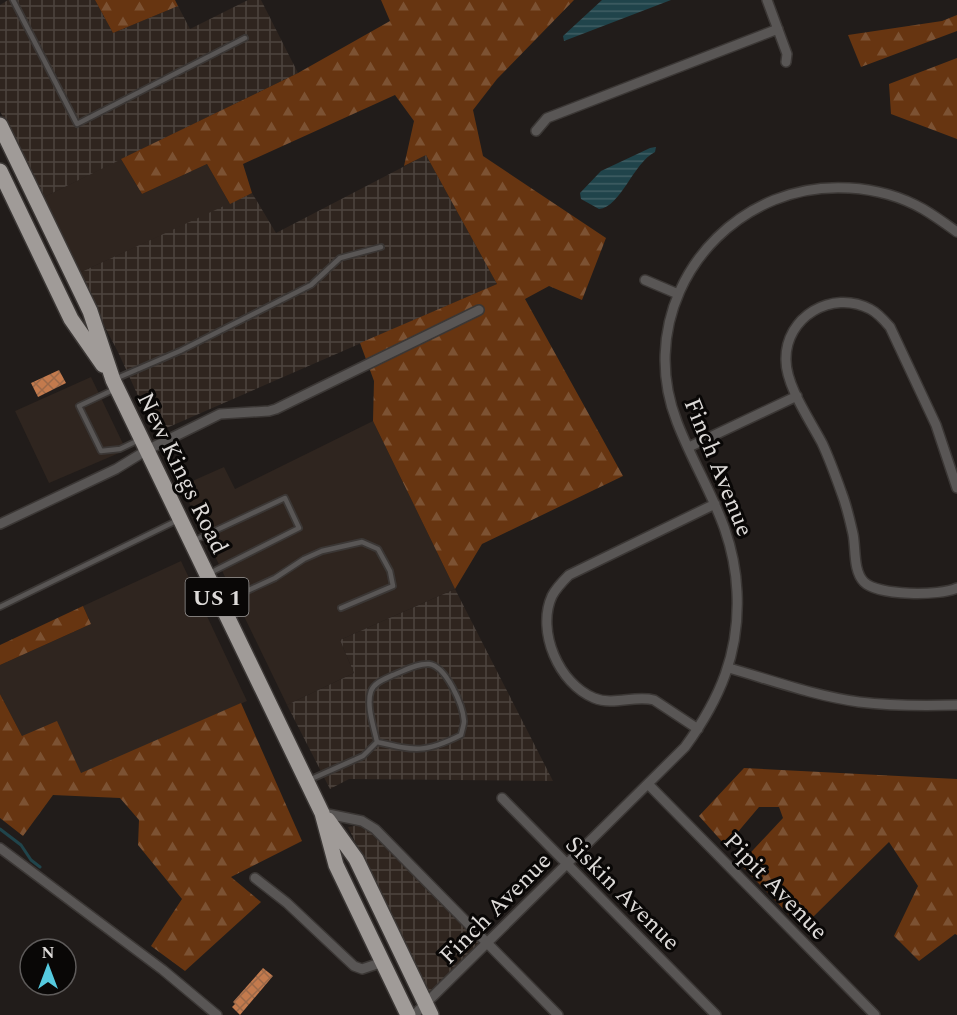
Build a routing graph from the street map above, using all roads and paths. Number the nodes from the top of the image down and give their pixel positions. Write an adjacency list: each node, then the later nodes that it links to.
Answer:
1 (13, 0): 4 (lane)
2 (767, 0): 3 (street)
3 (778, 29): 5 (street); 7 (street)
4 (244, 38)
5 (786, 62)
6 (0, 125): 14 (highway, New Kings Road / US 1)
7 (536, 131)
8 (0, 171): 14 (highway, New Kings Road / US 1)
9 (957, 232): 12 (street, Finch Avenue)
10 (381, 247): 14 (lane)
11 (645, 280): 12 (street)
12 (678, 294): 17 (street, Finch Avenue)
13 (479, 310): 16 (street)
14 (115, 384): 16 (highway, New Kings Road / US 1); 16 (lane)
15 (797, 396): 17 (street); 18 (street); 24 (street)
16 (144, 445): 20 (highway, New Kings Road / US 1); 21 (street)
17 (688, 447): 19 (street, Finch Avenue)
18 (957, 488)
19 (715, 504): 28 (street, Finch Avenue); 30 (street)
20 (180, 519): 22 (highway, New Kings Road / US 1); 26 (lane)
21 (0, 524)
22 (191, 542): 23 (highway, New Kings Road / US 1); 23 (lane)
23 (207, 575): 25 (highway, New Kings Road / US 1)
24 (957, 588)
25 (220, 603): 27 (lane); 32 (highway, New Kings Road / US 1)
26 (0, 607)
27 (341, 608)
28 (729, 668): 29 (street); 30 (street, Finch Avenue)
29 (957, 705)
30 (698, 729): 33 (street, Finch Avenue)
31 (377, 742): 31 (lane); 32 (lane)
32 (307, 781): 35 (highway, New Kings Road / US 1)
33 (648, 784): 37 (street, Finch Avenue); 47 (street, Pipit Avenue)
34 (502, 798): 37 (street, Siskin Avenue)
35 (322, 813): 39 (street); 40 (highway, New Kings Road / US 1); 41 (highway, New Kings Road / US 1)
36 (0, 848): 42 (street)
37 (567, 864): 39 (street, Finch Avenue); 46 (street, Siskin Avenue)
38 (255, 878): 40 (street)
39 (488, 943): 41 (street, Finch Avenue); 45 (street)
40 (383, 962): 43 (highway, New Kings Road / US 1)
41 (429, 1009): 44 (street, Finch Avenue)
42 (217, 1015)
43 (408, 1015)
44 (414, 1015)
45 (558, 1015)
46 (716, 1015)
47 (875, 1015)

